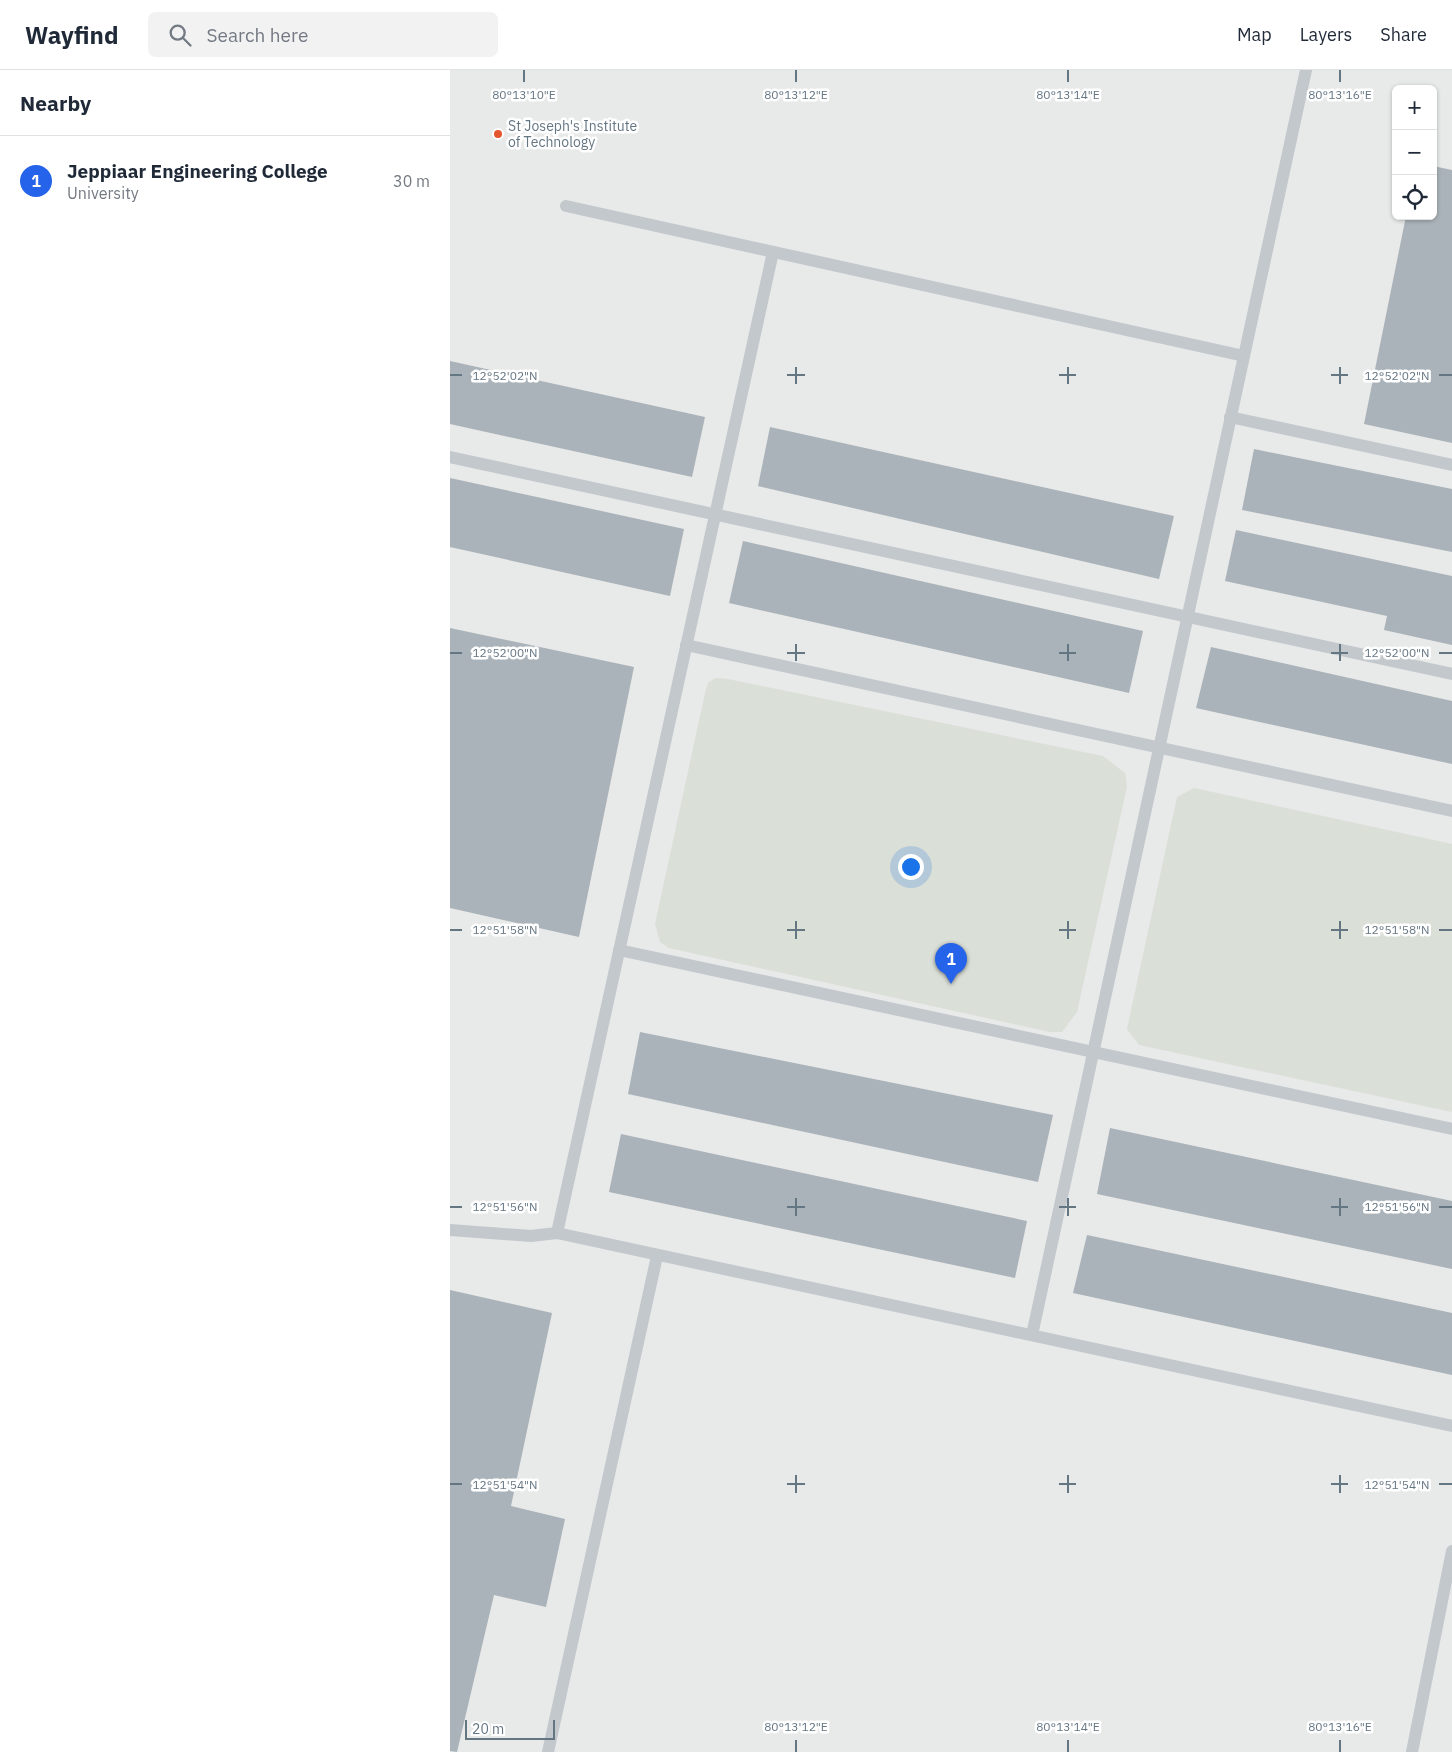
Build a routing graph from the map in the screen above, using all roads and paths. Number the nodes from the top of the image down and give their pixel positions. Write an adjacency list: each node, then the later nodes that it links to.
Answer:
1 (1306, 70): 4 (lane)
2 (566, 206): 3 (lane)
3 (773, 252): 4 (lane); 8 (lane)
4 (1244, 356): 5 (lane)
5 (1230, 417): 7 (lane); 9 (lane)
6 (450, 457): 8 (lane)
7 (1452, 465)
8 (714, 514): 9 (lane); 10 (lane)
9 (1186, 617): 11 (lane); 12 (lane)
10 (686, 645): 12 (lane); 14 (lane)
11 (1452, 674)
12 (1158, 747): 13 (lane); 15 (lane)
13 (1452, 811)
14 (619, 950): 15 (lane); 18 (lane)
15 (1093, 1052): 16 (lane); 20 (lane)
16 (1452, 1129)
17 (450, 1230): 18 (lane)
18 (557, 1233): 19 (lane)
19 (657, 1256): 20 (lane); 23 (lane)
20 (1032, 1335): 21 (lane)
21 (1452, 1426)
22 (1452, 1552): 24 (lane)
23 (548, 1752)
24 (1412, 1752)

